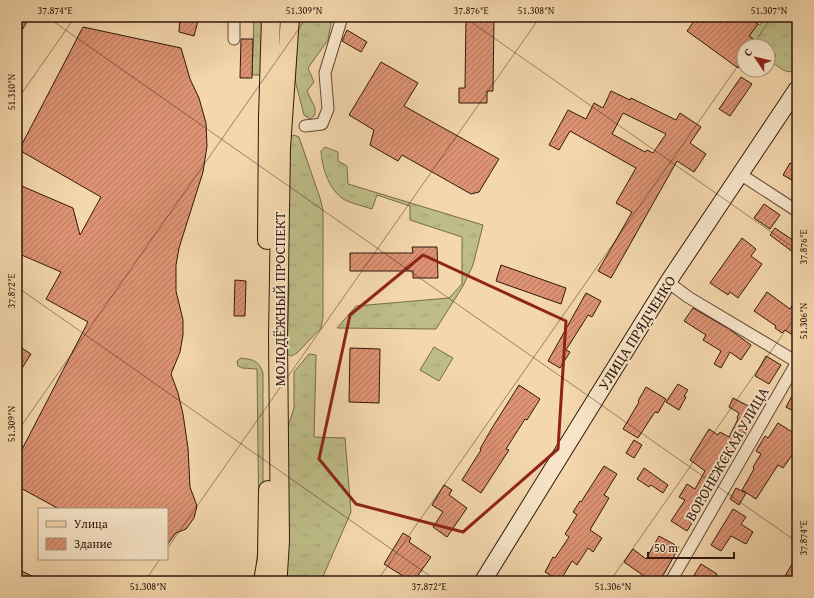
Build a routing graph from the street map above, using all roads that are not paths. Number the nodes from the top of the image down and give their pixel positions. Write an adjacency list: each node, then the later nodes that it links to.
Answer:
1 (234, 17): 5 (street)
2 (271, 17): 12 (main road, МОЛОДЁЖНЫЙ ПРОСПЕКТ)
3 (290, 17): 13 (main road, МОЛОДЁЖНЫЙ ПРОСПЕКТ)
4 (342, 17): 7 (street)
5 (234, 39)
6 (797, 89): 8 (main road, УЛИЦА ПРЯДЧЕНКО)
7 (305, 126)
8 (740, 174): 9 (street); 10 (main road, УЛИЦА ПРЯДЧЕНКО)
9 (797, 211)
10 (668, 282): 11 (street); 14 (main road, УЛИЦА ПРЯДЧЕНКО)
11 (797, 362): 15 (street, ВОРОНЕЖСКАЯ УЛИЦА)
12 (263, 581)
13 (276, 581)
14 (483, 581)
15 (671, 581)

